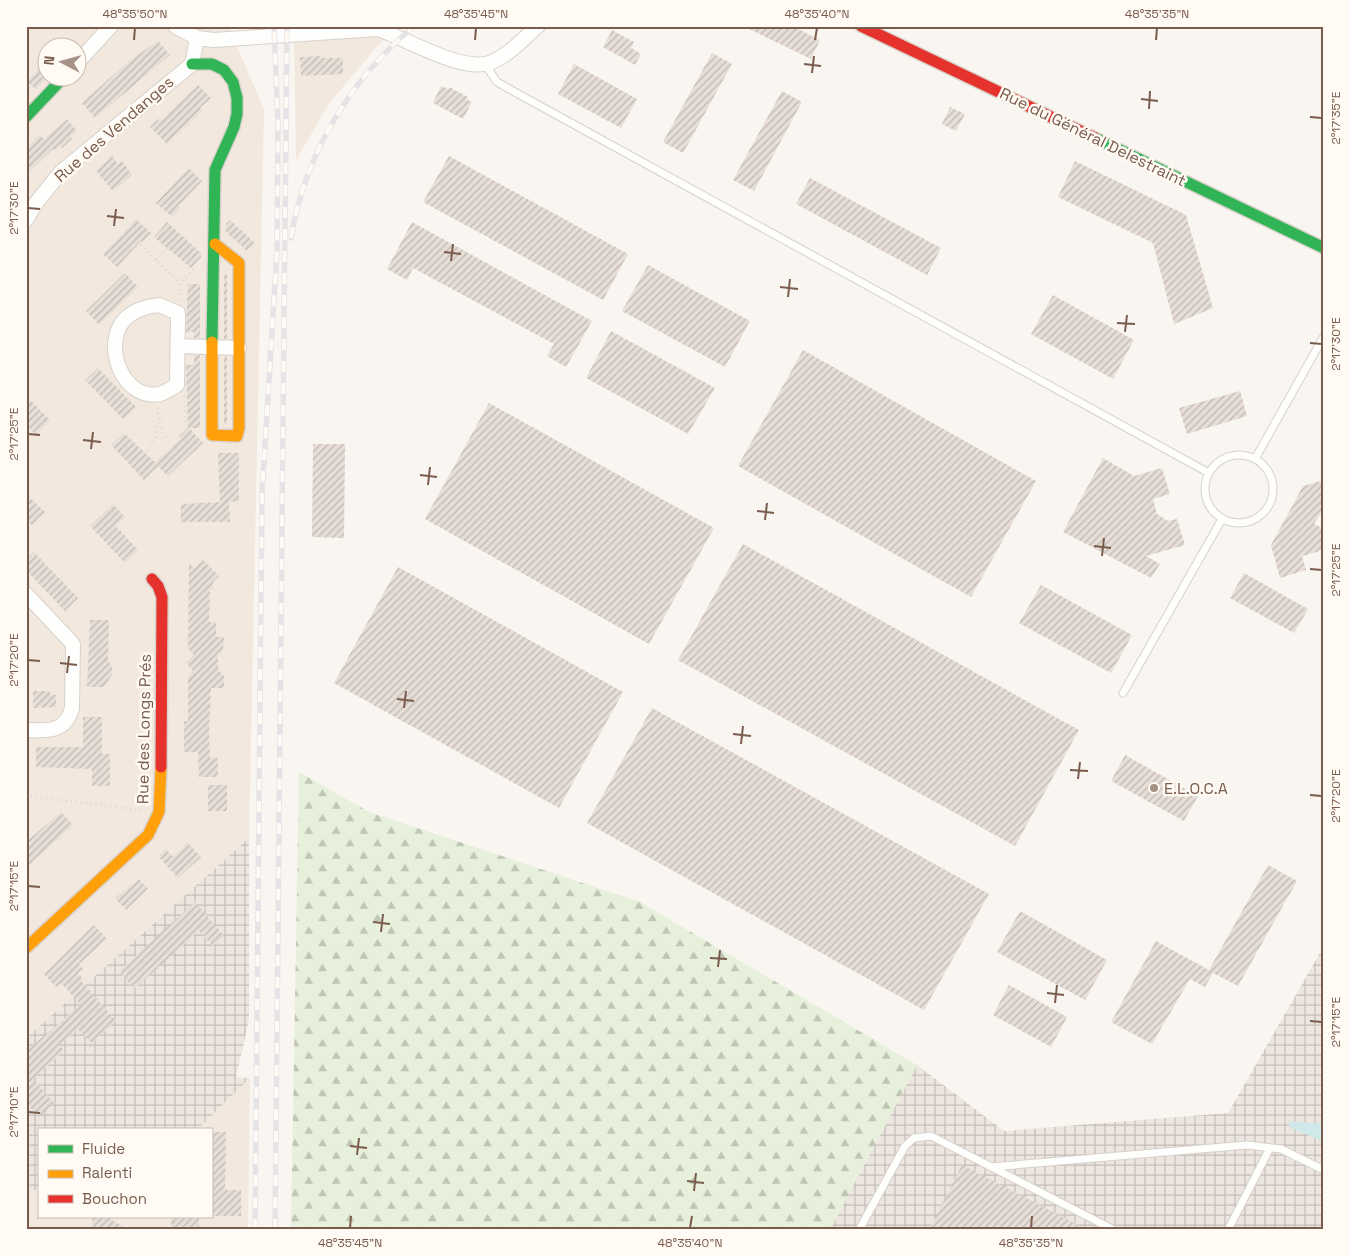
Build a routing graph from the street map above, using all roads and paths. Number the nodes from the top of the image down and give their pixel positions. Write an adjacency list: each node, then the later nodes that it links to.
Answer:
1 (111, 26): 7 (street)
2 (175, 26): 6 (street)
3 (538, 26): 9 (street)
4 (862, 26): 16 (street, Rue du Général Delestraint)
5 (378, 28): 6 (street); 9 (street)
6 (198, 38): 8 (street)
7 (88, 51)
8 (192, 64): 12 (street, Rue des Vendanges); 13 (street)
9 (485, 64): 30 (lane)
10 (54, 88): 11 (street)
11 (26, 117)
12 (26, 220)
13 (215, 244): 21 (street); 22 (street)
14 (140, 245): 17 (path)
15 (167, 248): 17 (path)
16 (1322, 249)
17 (156, 260): 18 (path)
18 (180, 283)
19 (1324, 336): 29 (lane)
20 (178, 346): 21 (street); 23 (street); 24 (street)
21 (212, 348): 22 (street); 26 (street)
22 (239, 348): 26 (street)
23 (177, 385): 24 (street); 26 (path)
24 (156, 394): 25 (path)
25 (158, 421): 27 (path); 28 (path)
26 (212, 435)
27 (169, 441)
28 (148, 451)
29 (1256, 459): 30 (lane); 31 (lane)
30 (1209, 473): 31 (lane)
31 (1222, 519): 34 (lane)
32 (152, 579): 38 (street, Rue des Longs Prés)
33 (26, 594): 35 (street)
34 (1123, 693)
35 (26, 730)
36 (26, 738): 37 (path)
37 (27, 796): 38 (path); 39 (path)
38 (159, 812): 40 (street, Rue des Longs Prés)
39 (26, 823)
40 (26, 948)
41 (1270, 1148): 42 (lane); 43 (lane); 46 (lane)
42 (991, 1166): 44 (lane); 45 (lane)
43 (1324, 1170)
44 (859, 1230)
45 (1114, 1230)
46 (1228, 1230)

